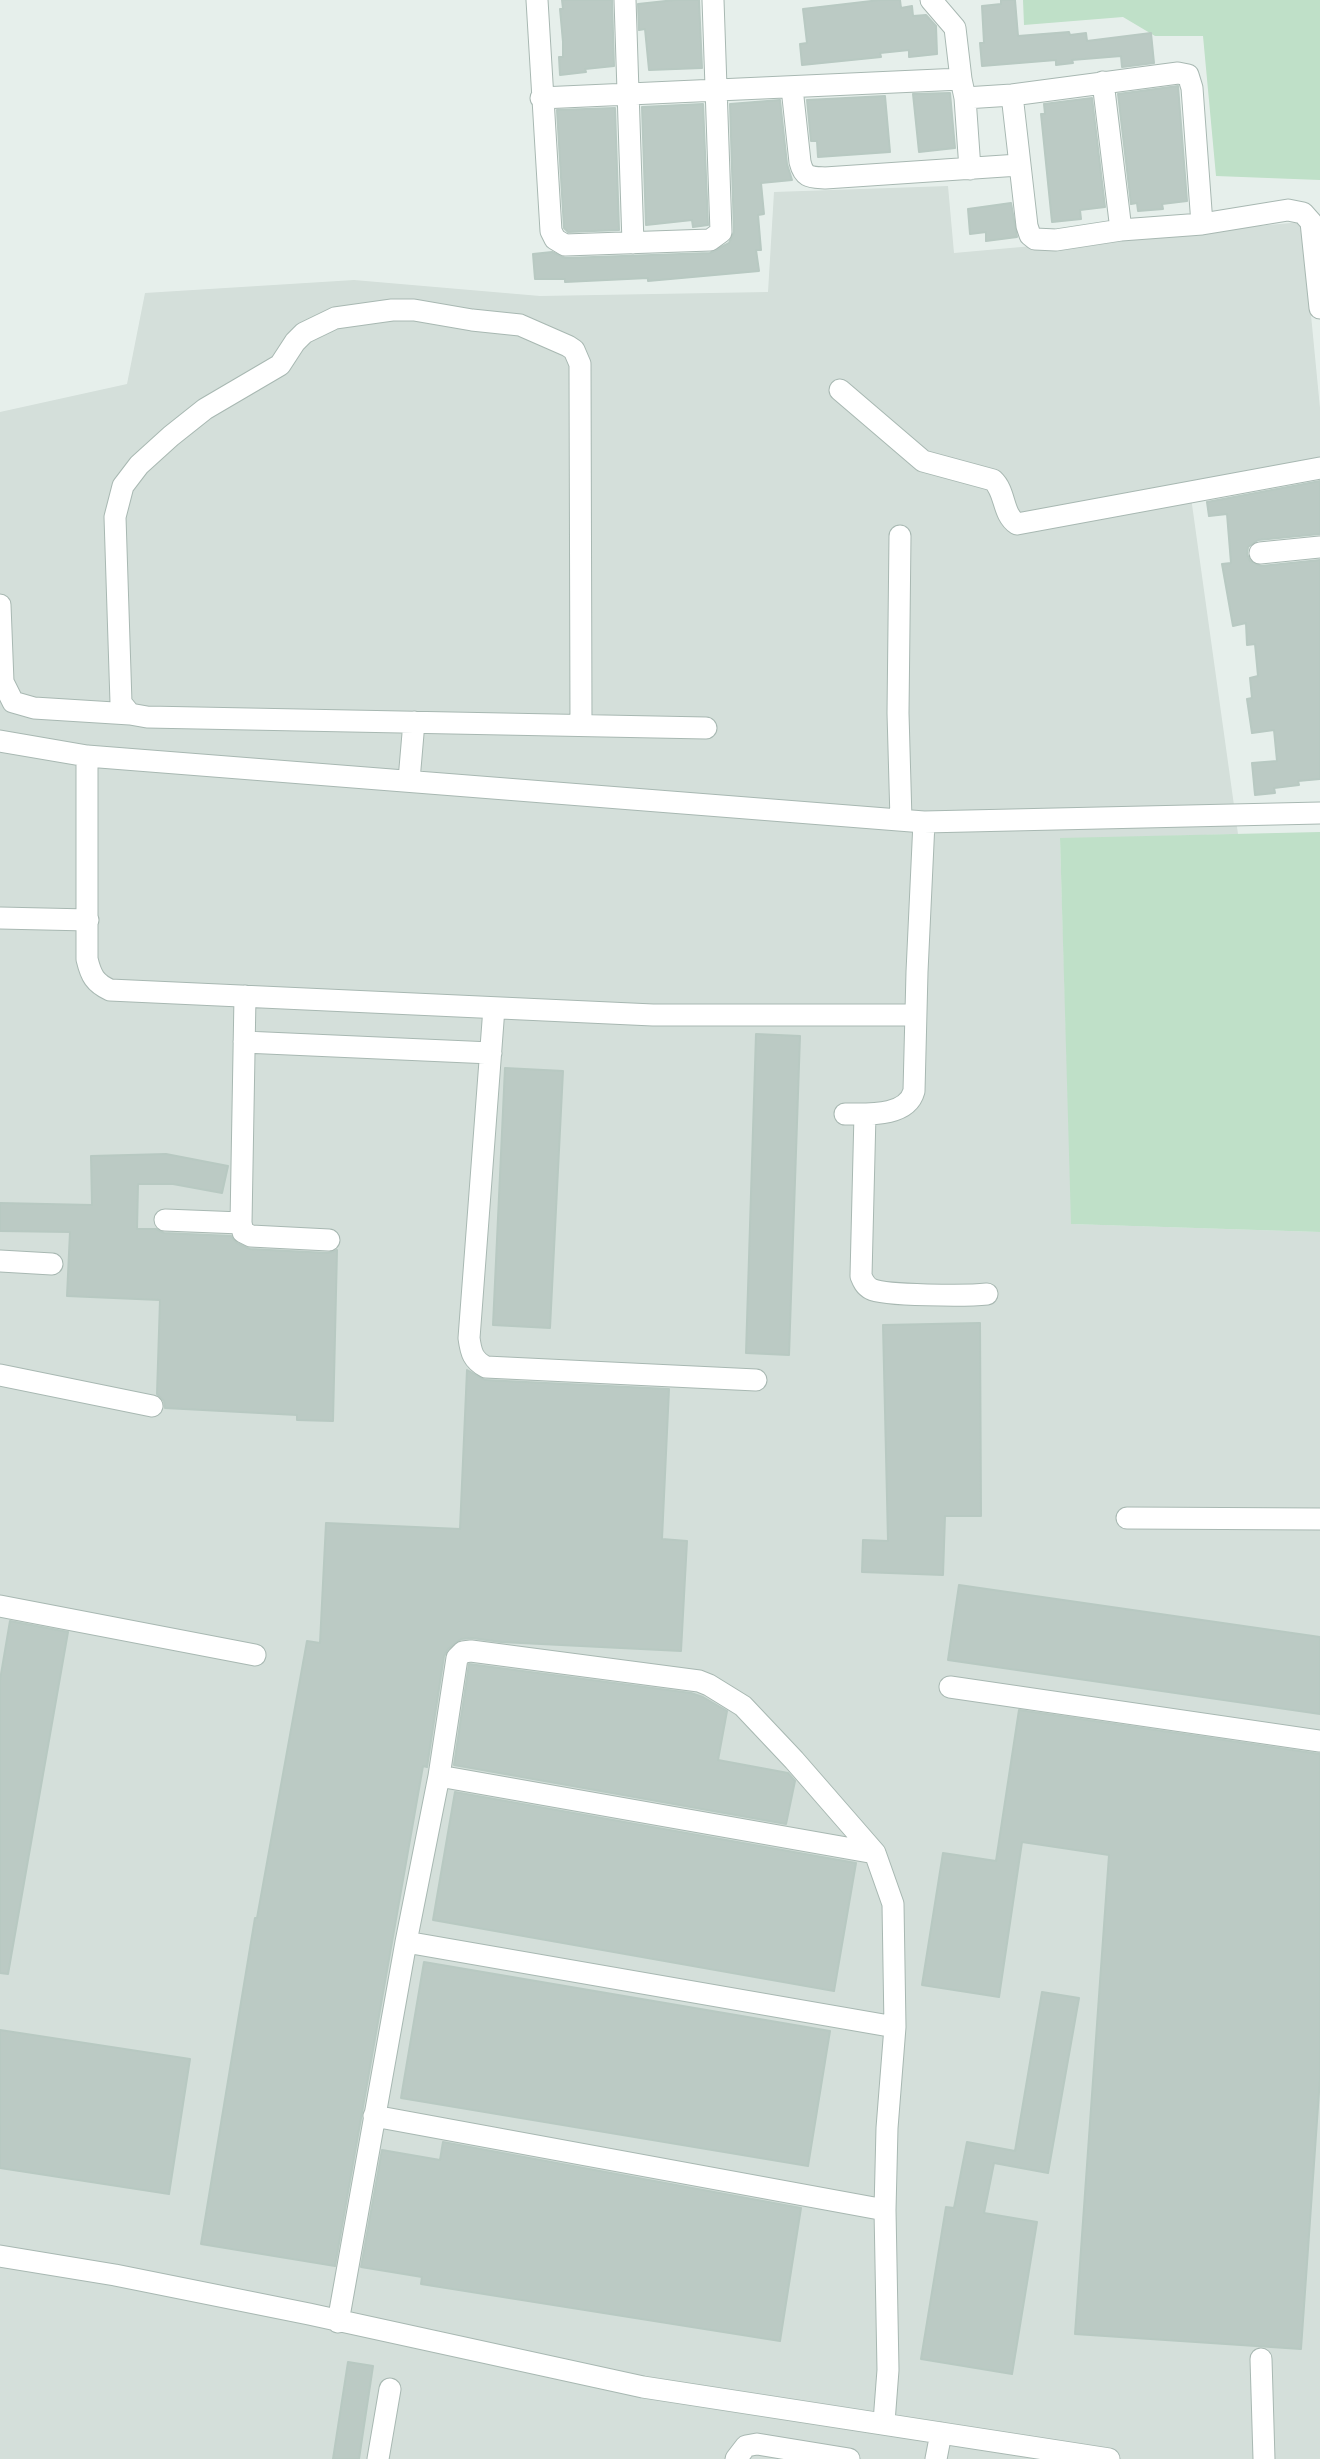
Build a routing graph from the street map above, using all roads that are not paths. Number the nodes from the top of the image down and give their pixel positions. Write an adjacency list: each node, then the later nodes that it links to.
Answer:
1 (537, 0): 11 (street)
2 (625, 0): 9 (street)
3 (713, 0): 8 (street)
4 (931, 0): 7 (street)
5 (1103, 82): 10 (street); 14 (street); 15 (street)
6 (792, 88): 7 (street); 8 (street); 13 (street)
7 (963, 89): 10 (street); 13 (street)
8 (718, 90): 9 (street); 16 (street)
9 (626, 93): 11 (street); 16 (street)
10 (1012, 95): 12 (street)
11 (541, 98): 16 (street)
12 (1019, 165): 13 (street); 15 (street)
13 (970, 169)
14 (1202, 224): 15 (street); 17 (street)
15 (1121, 230)
16 (634, 243)
17 (1320, 308)
18 (840, 390): 19 (street)
19 (1320, 468)
20 (900, 536): 32 (street)
21 (1320, 547): 22 (street)
22 (1260, 553)
23 (0, 605): 24 (street)
24 (130, 714): 25 (street); 26 (street)
25 (414, 722): 26 (street); 30 (street)
26 (581, 725): 27 (street)
27 (706, 728)
28 (0, 741): 29 (street)
29 (87, 756): 30 (street); 35 (street)
30 (409, 780): 32 (street)
31 (1320, 813): 33 (street)
32 (901, 820): 33 (street)
33 (925, 822): 38 (street)
34 (0, 918): 35 (street)
35 (88, 920): 36 (street)
36 (245, 996): 37 (street); 39 (street)
37 (494, 1008): 38 (street); 40 (street)
38 (915, 1015): 46 (street)
39 (244, 1042): 40 (street); 42 (street)
40 (491, 1054): 48 (street)
41 (165, 1220): 42 (street)
42 (242, 1223): 43 (street)
43 (329, 1240)
44 (0, 1261): 45 (street)
45 (52, 1264)
46 (988, 1294)
47 (0, 1375): 49 (street)
48 (756, 1380)
49 (152, 1406)
50 (1127, 1518): 51 (street)
51 (1320, 1519)
52 (0, 1606): 53 (street)
53 (255, 1655)
54 (950, 1687): 55 (street)
55 (1320, 1741)
56 (439, 1776): 57 (street); 57 (street); 58 (street)
57 (875, 1853): 59 (street)
58 (406, 1942): 59 (street); 60 (street)
59 (895, 2027): 61 (street)
60 (374, 2116): 61 (street); 63 (street)
61 (885, 2210): 66 (street)
62 (0, 2256): 63 (street)
63 (338, 2322): 66 (street)
64 (1261, 2359): 73 (street)
65 (390, 2389): 68 (street)
66 (884, 2422): 67 (street)
67 (941, 2433): 71 (street); 72 (street)
68 (378, 2459)
69 (736, 2459): 70 (street)
70 (849, 2459)
71 (936, 2459)
72 (1109, 2459)
73 (1264, 2459)

